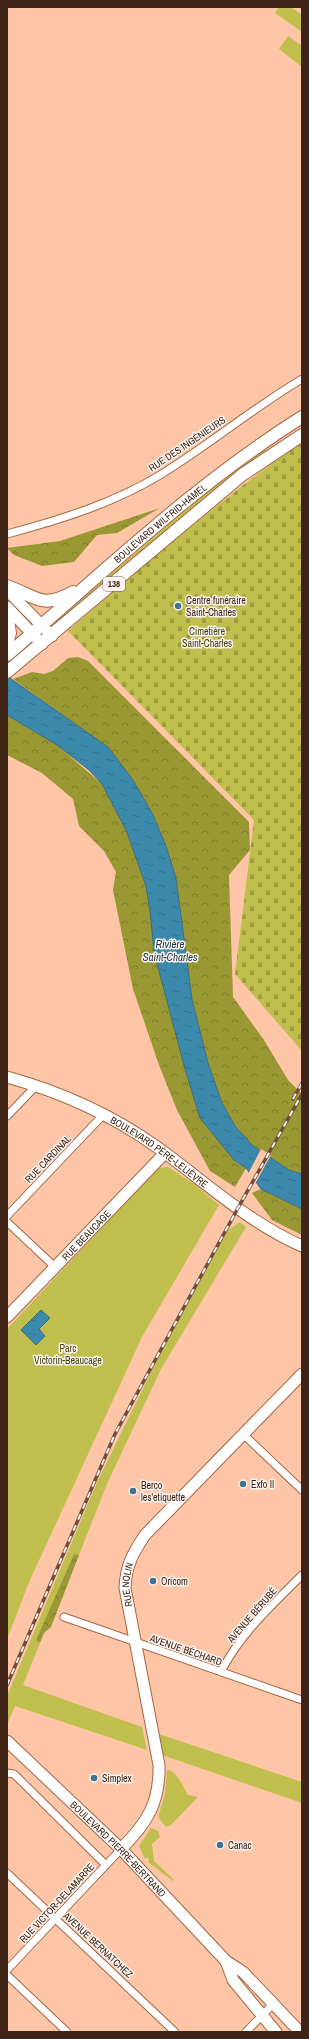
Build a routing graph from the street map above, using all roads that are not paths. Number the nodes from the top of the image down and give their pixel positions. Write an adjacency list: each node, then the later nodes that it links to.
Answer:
1 (302, 379): 4 (street, RUE DES INGÉNIEURS)
2 (302, 417): 5 (main road, BOULEVARD WILFRID-HAMEL / 138)
3 (302, 435): 11 (main road, BOULEVARD WILFRID-HAMEL / 138)
4 (7, 534)
5 (98, 576): 6 (main road); 10 (main road, BOULEVARD WILFRID-HAMEL / 138)
6 (7, 586)
7 (7, 590): 10 (main road)
8 (7, 607): 10 (main road)
9 (7, 614): 12 (main road)
10 (37, 629): 11 (main road); 13 (main road, BOULEVARD WILFRID-HAMEL / 138)
11 (47, 640): 14 (main road, BOULEVARD WILFRID-HAMEL / 138)
12 (7, 644)
13 (7, 655)
14 (9, 671)
15 (7, 1077): 16 (main road, BOULEVARD PÈRE-LELIÈVRE)
16 (36, 1086): 17 (main road, BOULEVARD PÈRE-LELIÈVRE); 18 (street)
17 (104, 1114): 19 (main road, BOULEVARD PÈRE-LELIÈVRE); 20 (street, RUE CARDINAL)
18 (7, 1116)
19 (164, 1153): 22 (main road, BOULEVARD PÈRE-LELIÈVRE); 23 (main road, RUE BEAUCAGE)
20 (7, 1216)
21 (7, 1222): 23 (street)
22 (302, 1246)
23 (55, 1267): 24 (main road, RUE BEAUCAGE)
24 (7, 1317)
25 (302, 1374): 26 (main road, RUE NOLIN)
26 (243, 1434): 27 (street); 30 (main road, RUE NOLIN)
27 (302, 1490)
28 (302, 1575): 31 (street, AVENUE BÉRUBÉ)
29 (64, 1617): 30 (street, AVENUE BÉCHARD)
30 (134, 1643): 31 (street, AVENUE BÉCHARD); 35 (main road, RUE NOLIN)
31 (221, 1672): 32 (street, AVENUE BÉCHARD)
32 (302, 1700)
33 (7, 1740): 35 (main road, BOULEVARD PIERRE-BERTRAND)
34 (7, 1773): 36 (street, BOULEVARD PIERRE-BERTRAND)
35 (121, 1849): 36 (street, RUE VICTOR-DELAMARRE); 39 (main road, BOULEVARD PIERRE-BERTRAND)
36 (106, 1865): 38 (street, RUE VICTOR-DELAMARRE)
37 (7, 1873): 38 (street, AVENUE BERNATCHEZ)
38 (56, 1919): 40 (street, RUE VICTOR-DELAMARRE); 45 (street, AVENUE BERNATCHEZ)
39 (226, 1961): 42 (main road, BOULEVARD PIERRE-BERTRAND); 43 (main road, BOULEVARD PIERRE-BERTRAND)
40 (7, 1970)
41 (7, 1975): 44 (street)
42 (273, 2004): 43 (street); 48 (main road, BOULEVARD PIERRE-BERTRAND)
43 (263, 2015): 46 (street); 47 (main road, BOULEVARD PIERRE-BERTRAND)
44 (67, 2032)
45 (175, 2032)
46 (246, 2032)
47 (276, 2032)
48 (300, 2032)

